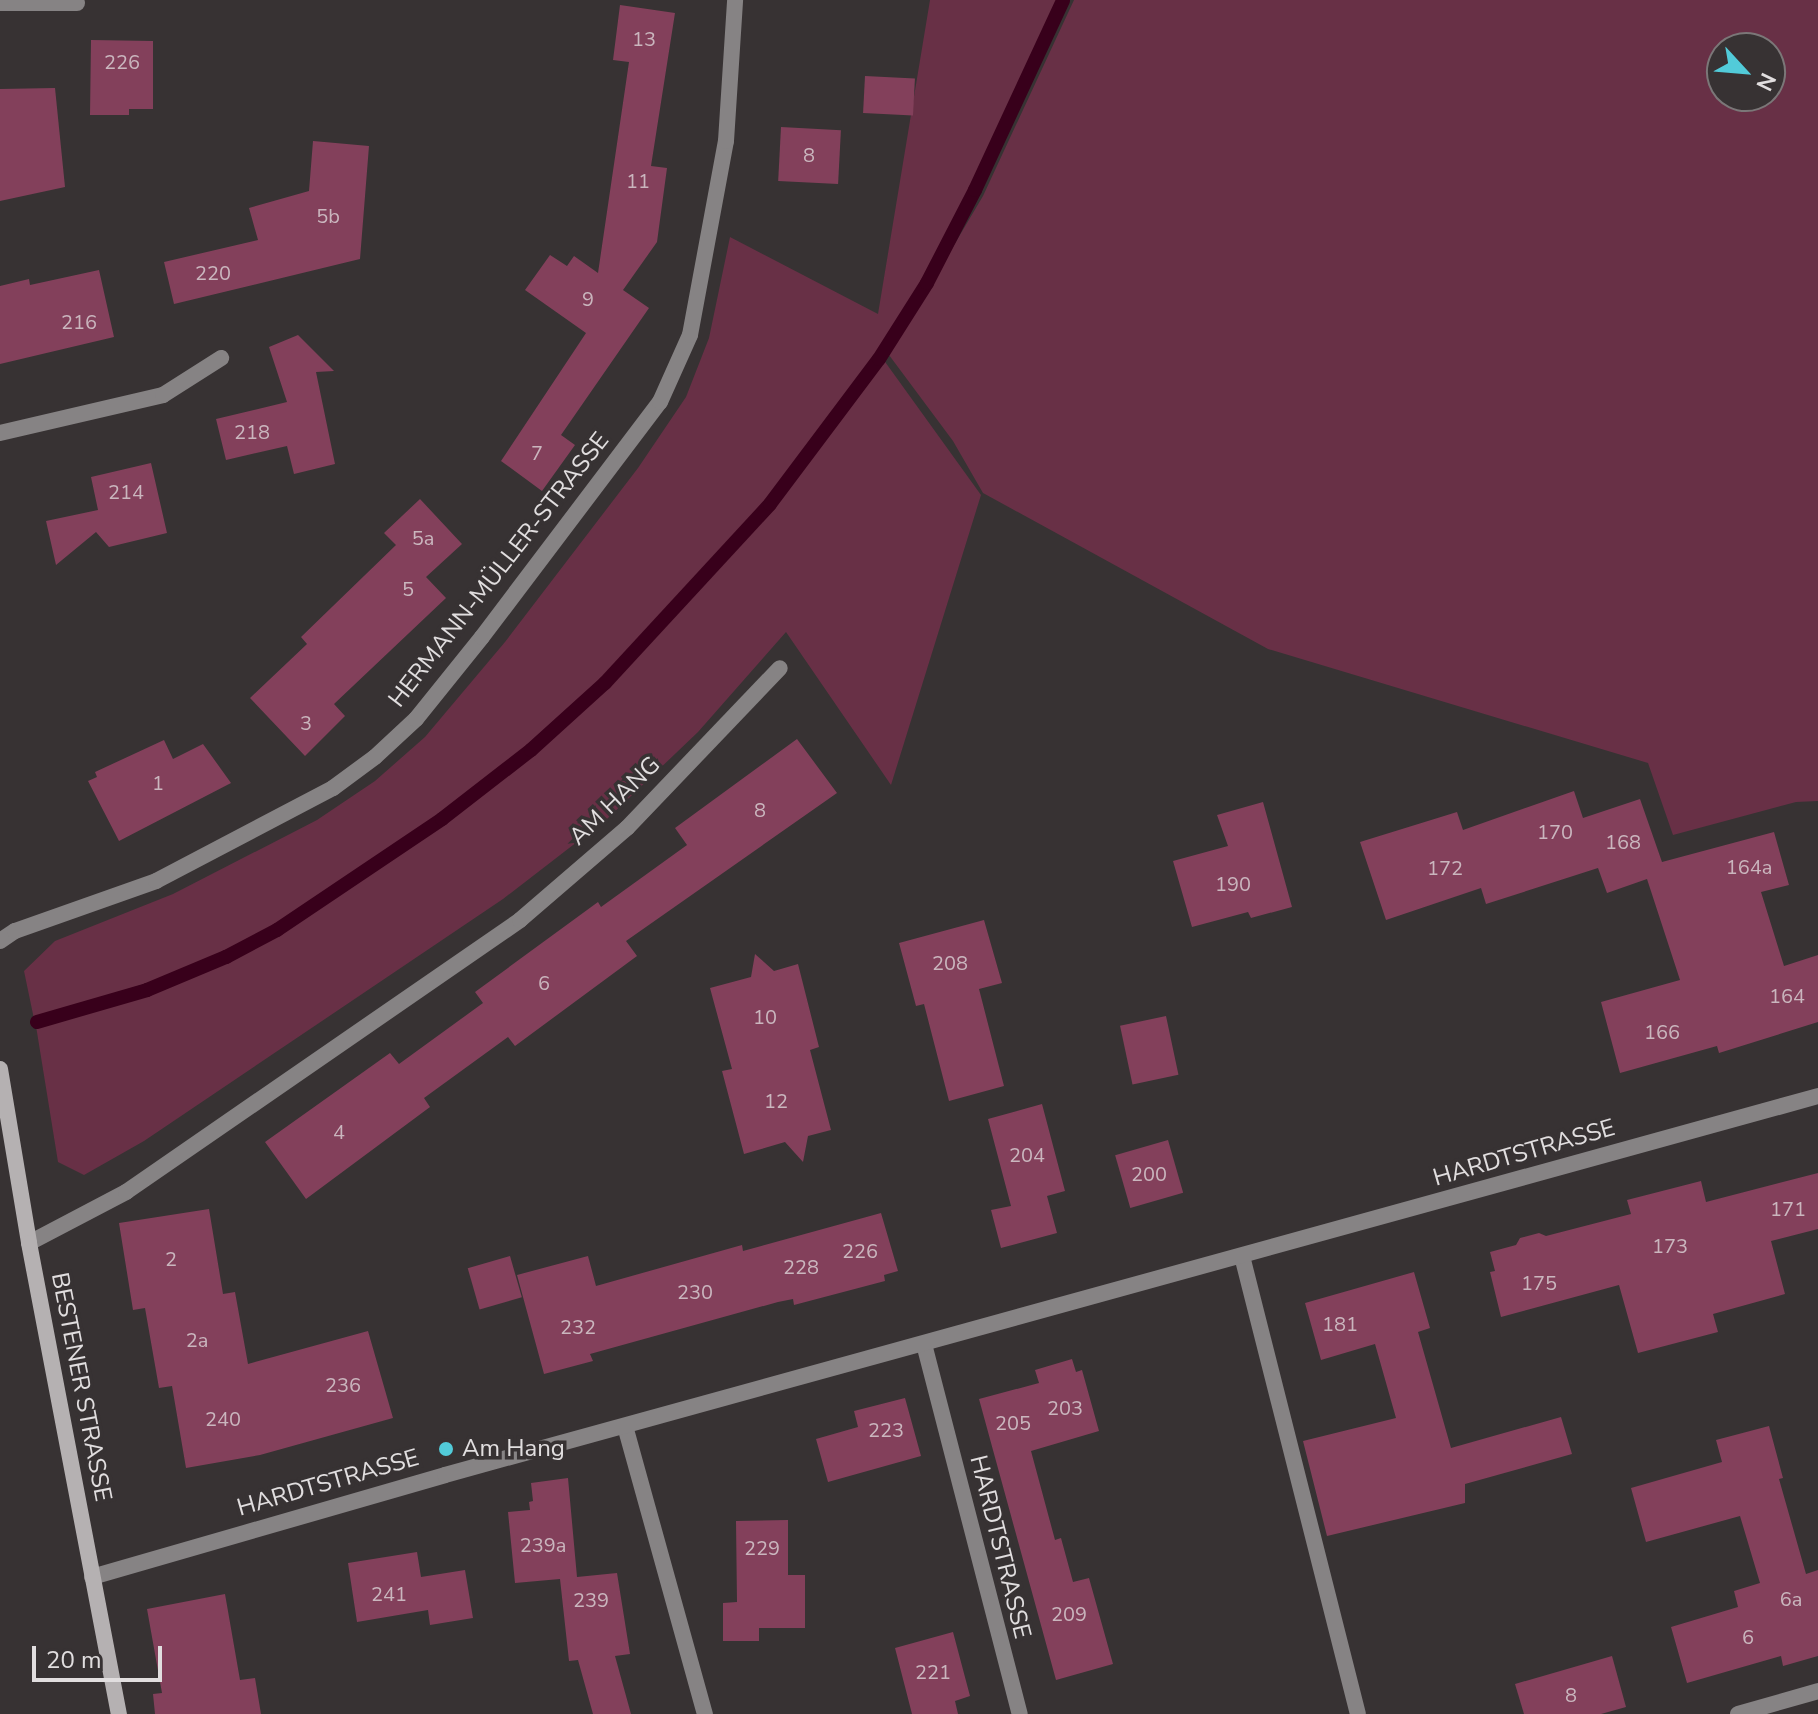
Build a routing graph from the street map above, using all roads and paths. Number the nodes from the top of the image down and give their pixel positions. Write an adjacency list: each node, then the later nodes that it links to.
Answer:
1 (735, 0): 7 (street, HERMANN-MÜLLER-STRASSE)
2 (0, 3): 3 (street)
3 (77, 3)
4 (221, 358): 5 (street)
5 (0, 433)
6 (780, 668): 10 (street, AM HANG)
7 (0, 941)
8 (0, 1069): 10 (street, BESTENER STRASSE)
9 (1818, 1096): 11 (street, HARDTSTRASSE)
10 (29, 1243): 14 (street, BESTENER STRASSE)
11 (1242, 1256): 12 (street, HARDTSTRASSE); 19 (street)
12 (924, 1344): 13 (street, HARDTSTRASSE); 18 (street, HARDTSTRASSE)
13 (625, 1426): 14 (street, HARDTSTRASSE); 17 (street)
14 (92, 1577): 16 (street, BESTENER STRASSE)
15 (1818, 1691): 20 (street)
16 (119, 1714)
17 (705, 1714)
18 (1020, 1714)
19 (1358, 1714)
20 (1738, 1714)

